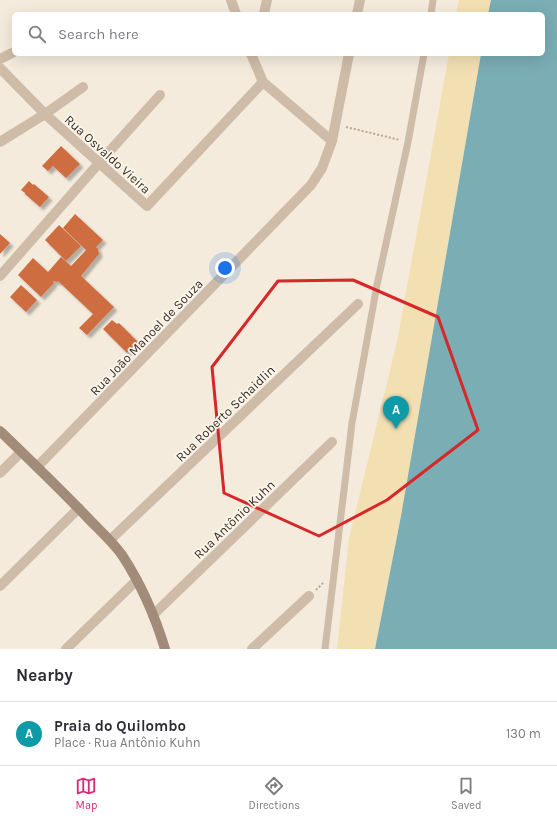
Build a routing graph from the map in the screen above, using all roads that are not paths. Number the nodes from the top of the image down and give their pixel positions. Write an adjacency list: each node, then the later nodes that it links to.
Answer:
1 (231, 0): 5 (street)
2 (267, 0): 6 (street)
3 (360, 0): 7 (street)
4 (433, 0): 8 (street)
5 (235, 12)
6 (264, 12)
7 (357, 12)
8 (431, 12)
9 (12, 53): 13 (street)
10 (253, 56): 15 (street)
11 (349, 56): 19 (street, Rua João Manoel de Souza)
12 (424, 56): 38 (street)
13 (0, 59)
14 (0, 68): 18 (street, Rua Osvaldo Vieira)
15 (263, 82): 19 (street); 21 (street, Rua Osvaldo Vieira)
16 (83, 87): 18 (street)
17 (160, 95): 21 (street)
18 (45, 114): 20 (street); 21 (street, Rua Osvaldo Vieira)
19 (332, 140): 27 (street, Rua João Manoel de Souza)
20 (0, 142)
21 (99, 162): 22 (street)
22 (0, 276)
23 (358, 304): 30 (street, Rua Roberto Schaidlin)
24 (0, 431): 26 (main road)
25 (332, 442): 34 (street, Rua Antônio Kuhn)
26 (21, 452): 27 (main road); 28 (street)
27 (37, 468): 29 (main road)
28 (0, 473)
29 (79, 508): 30 (main road); 32 (street)
30 (110, 540): 31 (main road)
31 (137, 580): 34 (main road); 35 (street)
32 (0, 586)
33 (309, 596): 37 (street)
34 (153, 615): 36 (main road)
35 (66, 649)
36 (165, 649)
37 (252, 649)
38 (325, 649)

